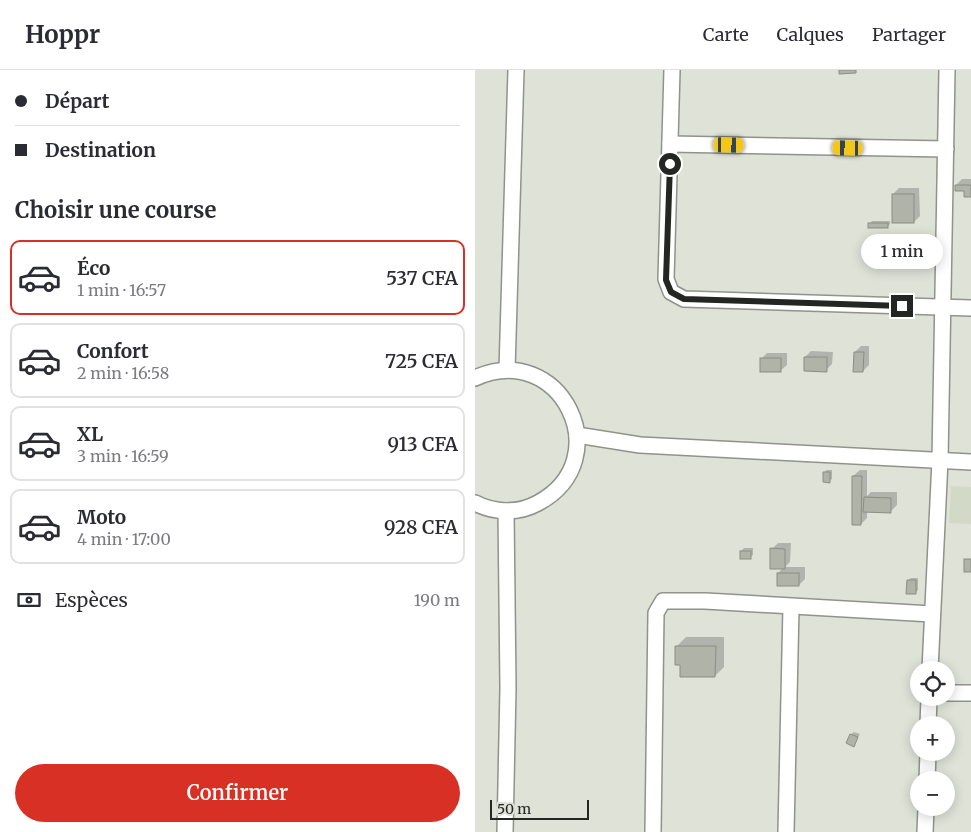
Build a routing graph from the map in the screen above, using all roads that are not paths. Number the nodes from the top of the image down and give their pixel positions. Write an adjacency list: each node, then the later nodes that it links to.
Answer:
1 (516, 70): 8 (street)
2 (672, 70): 4 (street)
3 (947, 70): 5 (street)
4 (670, 144): 5 (street); 6 (street)
5 (946, 150): 6 (street)
6 (942, 308): 7 (street); 11 (street)
7 (971, 308)
8 (507, 370): 9 (street); 10 (street)
9 (475, 378)
10 (577, 434): 11 (street); 14 (street)
11 (940, 460): 12 (street); 16 (street)
12 (971, 462)
13 (475, 503): 14 (street)
14 (506, 511): 21 (street)
15 (791, 607): 16 (street); 22 (street); 23 (street)
16 (932, 614): 17 (street)
17 (930, 661)
18 (955, 693): 19 (street)
19 (971, 693)
20 (926, 816): 24 (street)
21 (505, 832)
22 (653, 832)
23 (786, 832)
24 (925, 832)

